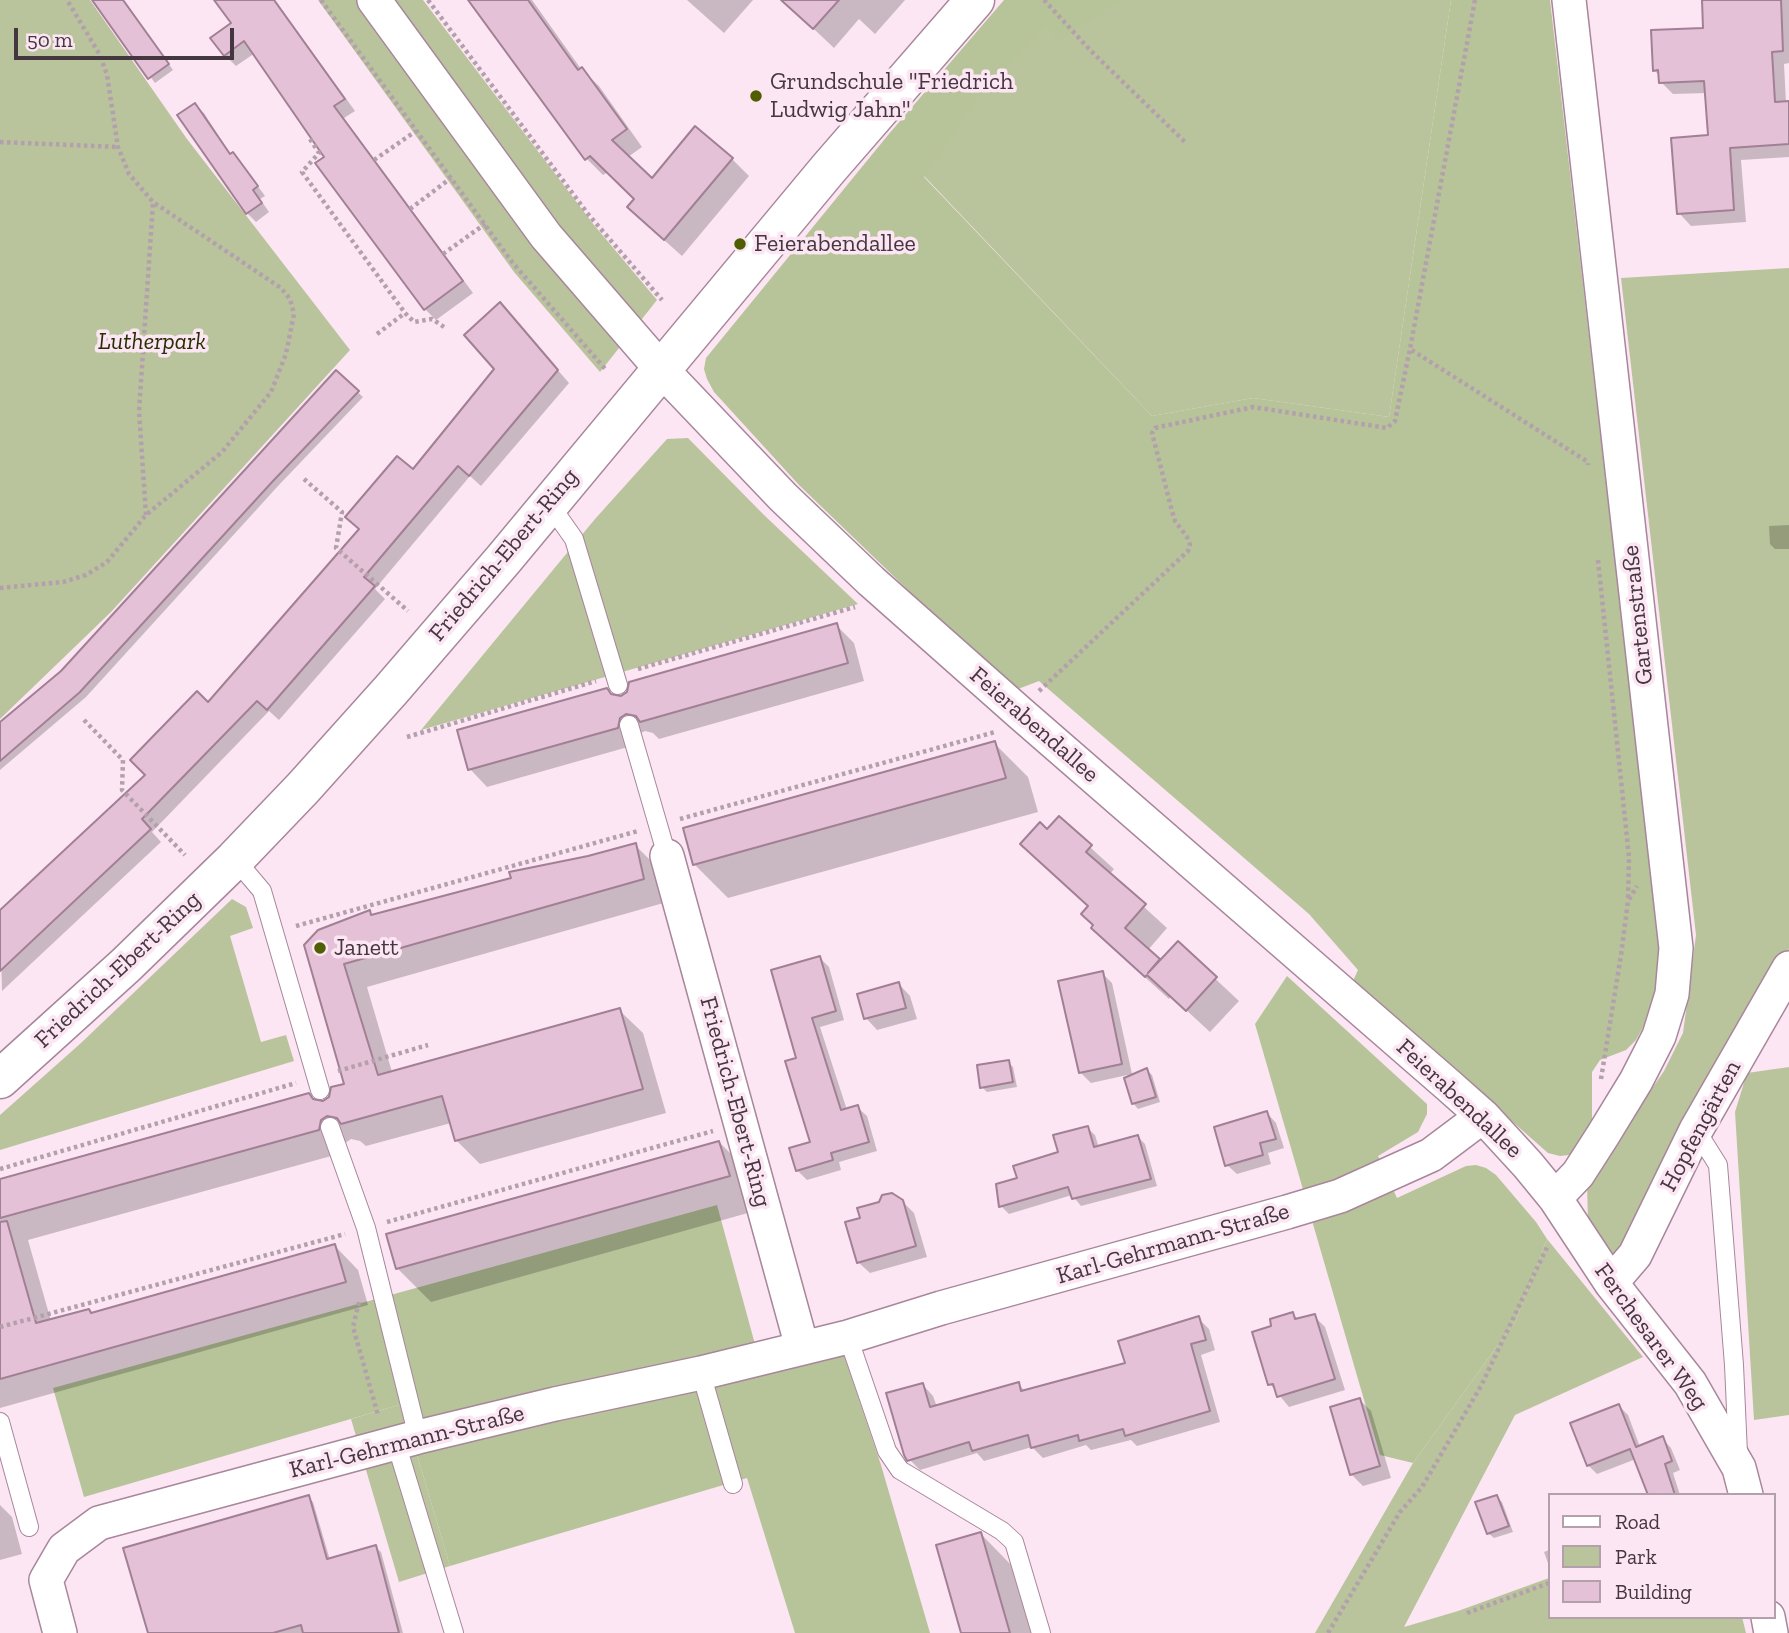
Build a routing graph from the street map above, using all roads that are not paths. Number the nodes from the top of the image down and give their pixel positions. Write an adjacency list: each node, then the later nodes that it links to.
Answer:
1 (374, 0): 4 (street, Feierabendallee)
2 (975, 0): 4 (main road, Friedrich-Ebert-Ring)
3 (1569, 0): 16 (street, Gartenstraße)
4 (661, 369): 5 (main road, Friedrich-Ebert-Ring); 13 (street, Feierabendallee)
5 (548, 502): 6 (lane); 9 (main road, Friedrich-Ebert-Ring)
6 (618, 685)
7 (629, 725): 8 (lane)
8 (667, 856): 20 (street, Friedrich-Ebert-Ring)
9 (234, 859): 11 (main road, Friedrich-Ebert-Ring); 12 (lane)
10 (1789, 968): 15 (street, Hopfengärten)
11 (0, 1079)
12 (318, 1084)
13 (1483, 1116): 16 (street, Feierabendallee); 19 (street, Karl-Gehrmann-Straße)
14 (330, 1127): 23 (lane)
15 (1696, 1130): 18 (street, Hopfengärten); 24 (lane)
16 (1563, 1210): 17 (street, Feierabendallee)
17 (1592, 1256): 18 (street, Ferchesarer Weg)
18 (1611, 1283): 24 (street, Ferchesarer Weg)
19 (848, 1337): 20 (street, Karl-Gehrmann-Straße); 29 (lane)
20 (803, 1347): 21 (street, Karl-Gehrmann-Straße)
21 (701, 1373): 23 (street, Karl-Gehrmann-Straße); 25 (lane)
22 (0, 1422): 26 (lane)
23 (400, 1442): 27 (street, Karl-Gehrmann-Straße); 28 (lane)
24 (1742, 1481)
25 (733, 1484)
26 (29, 1527)
27 (60, 1633)
28 (454, 1633)
29 (1041, 1633)

